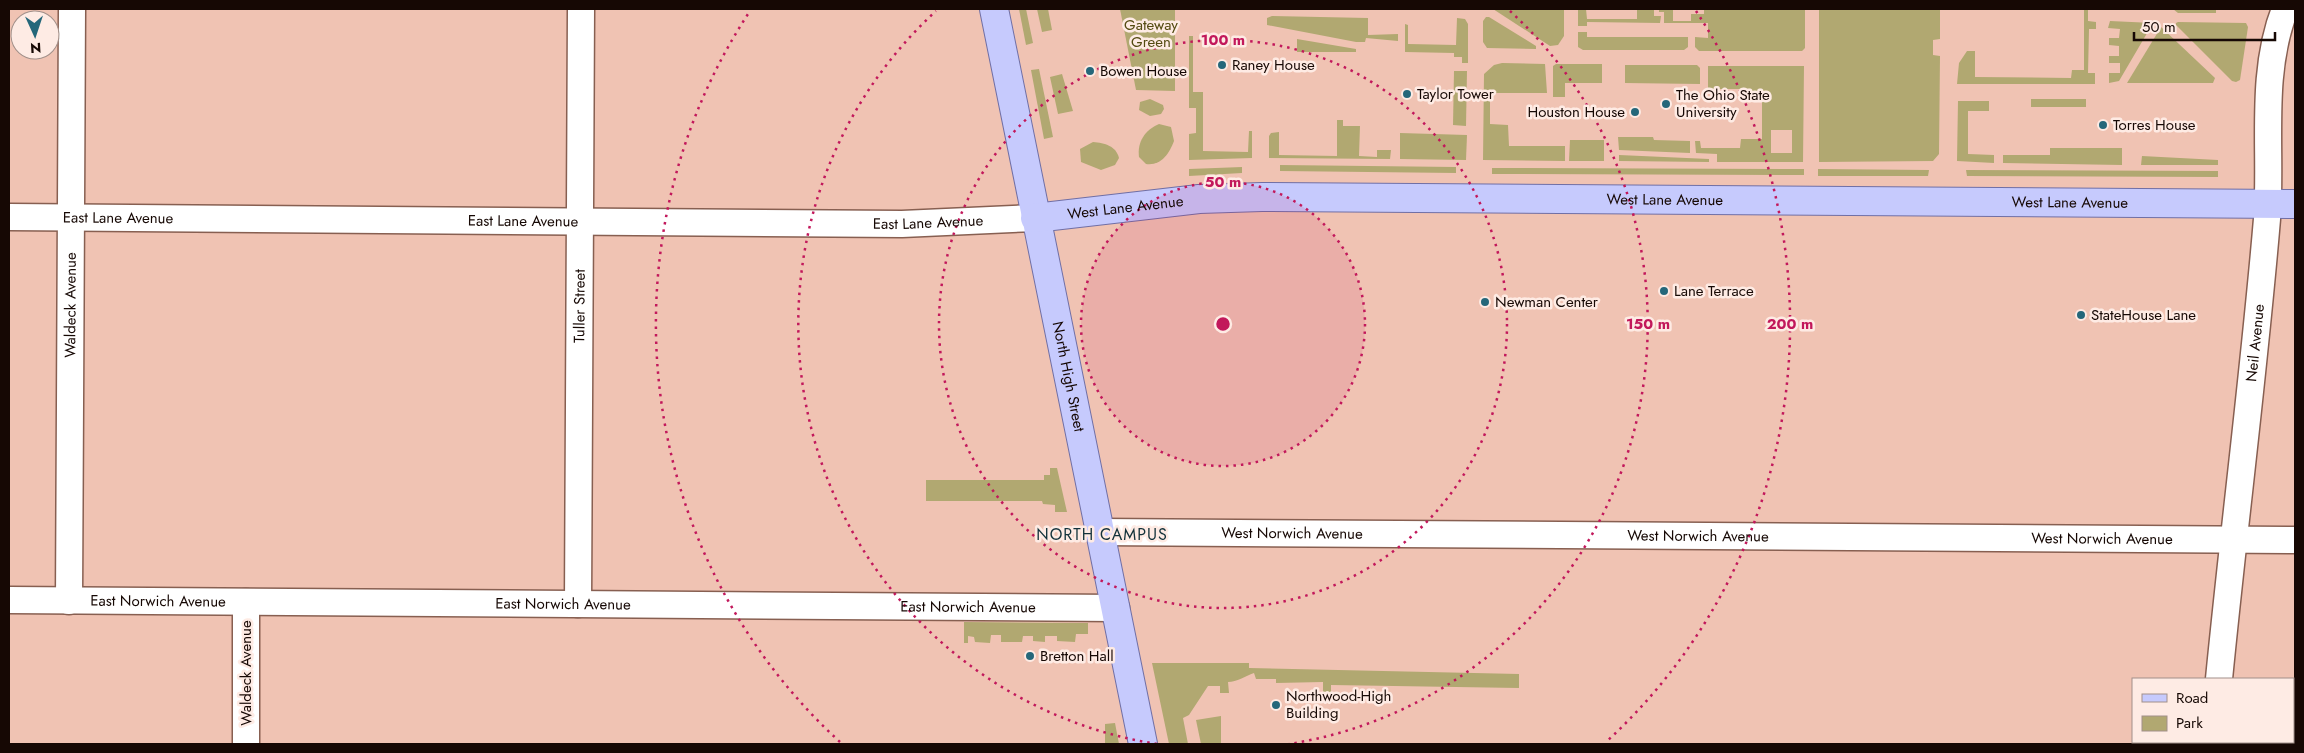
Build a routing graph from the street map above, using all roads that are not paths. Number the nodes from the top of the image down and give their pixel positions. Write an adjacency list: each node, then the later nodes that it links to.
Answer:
1 (72, 9): 8 (street, Waldeck Avenue)
2 (581, 9): 10 (street, Tuller Street)
3 (994, 9): 9 (main road, North High Street)
4 (2285, 9): 5 (street, Neil Avenue)
5 (2268, 204): 6 (main road, West Lane Avenue); 9 (main road, West Lane Avenue); 12 (street, Neil Avenue)
6 (2295, 204)
7 (9, 217): 8 (street, East Lane Avenue)
8 (70, 217): 10 (street, East Lane Avenue); 15 (street, Waldeck Avenue)
9 (1035, 218): 10 (street, East Lane Avenue); 11 (main road, North High Street)
10 (579, 221): 17 (street, Tuller Street)
11 (1100, 532): 12 (street, West Norwich Avenue); 18 (main road, North High Street)
12 (2233, 540): 13 (street, West Norwich Avenue); 19 (street, Neil Avenue)
13 (2295, 540)
14 (9, 600): 15 (street, East Norwich Avenue)
15 (69, 601): 16 (street, East Norwich Avenue)
16 (246, 602): 17 (street, East Norwich Avenue); 20 (street, Waldeck Avenue)
17 (578, 604): 18 (street, East Norwich Avenue)
18 (1116, 608): 21 (main road, North High Street)
19 (2219, 678)
20 (246, 744)
21 (1143, 744)

